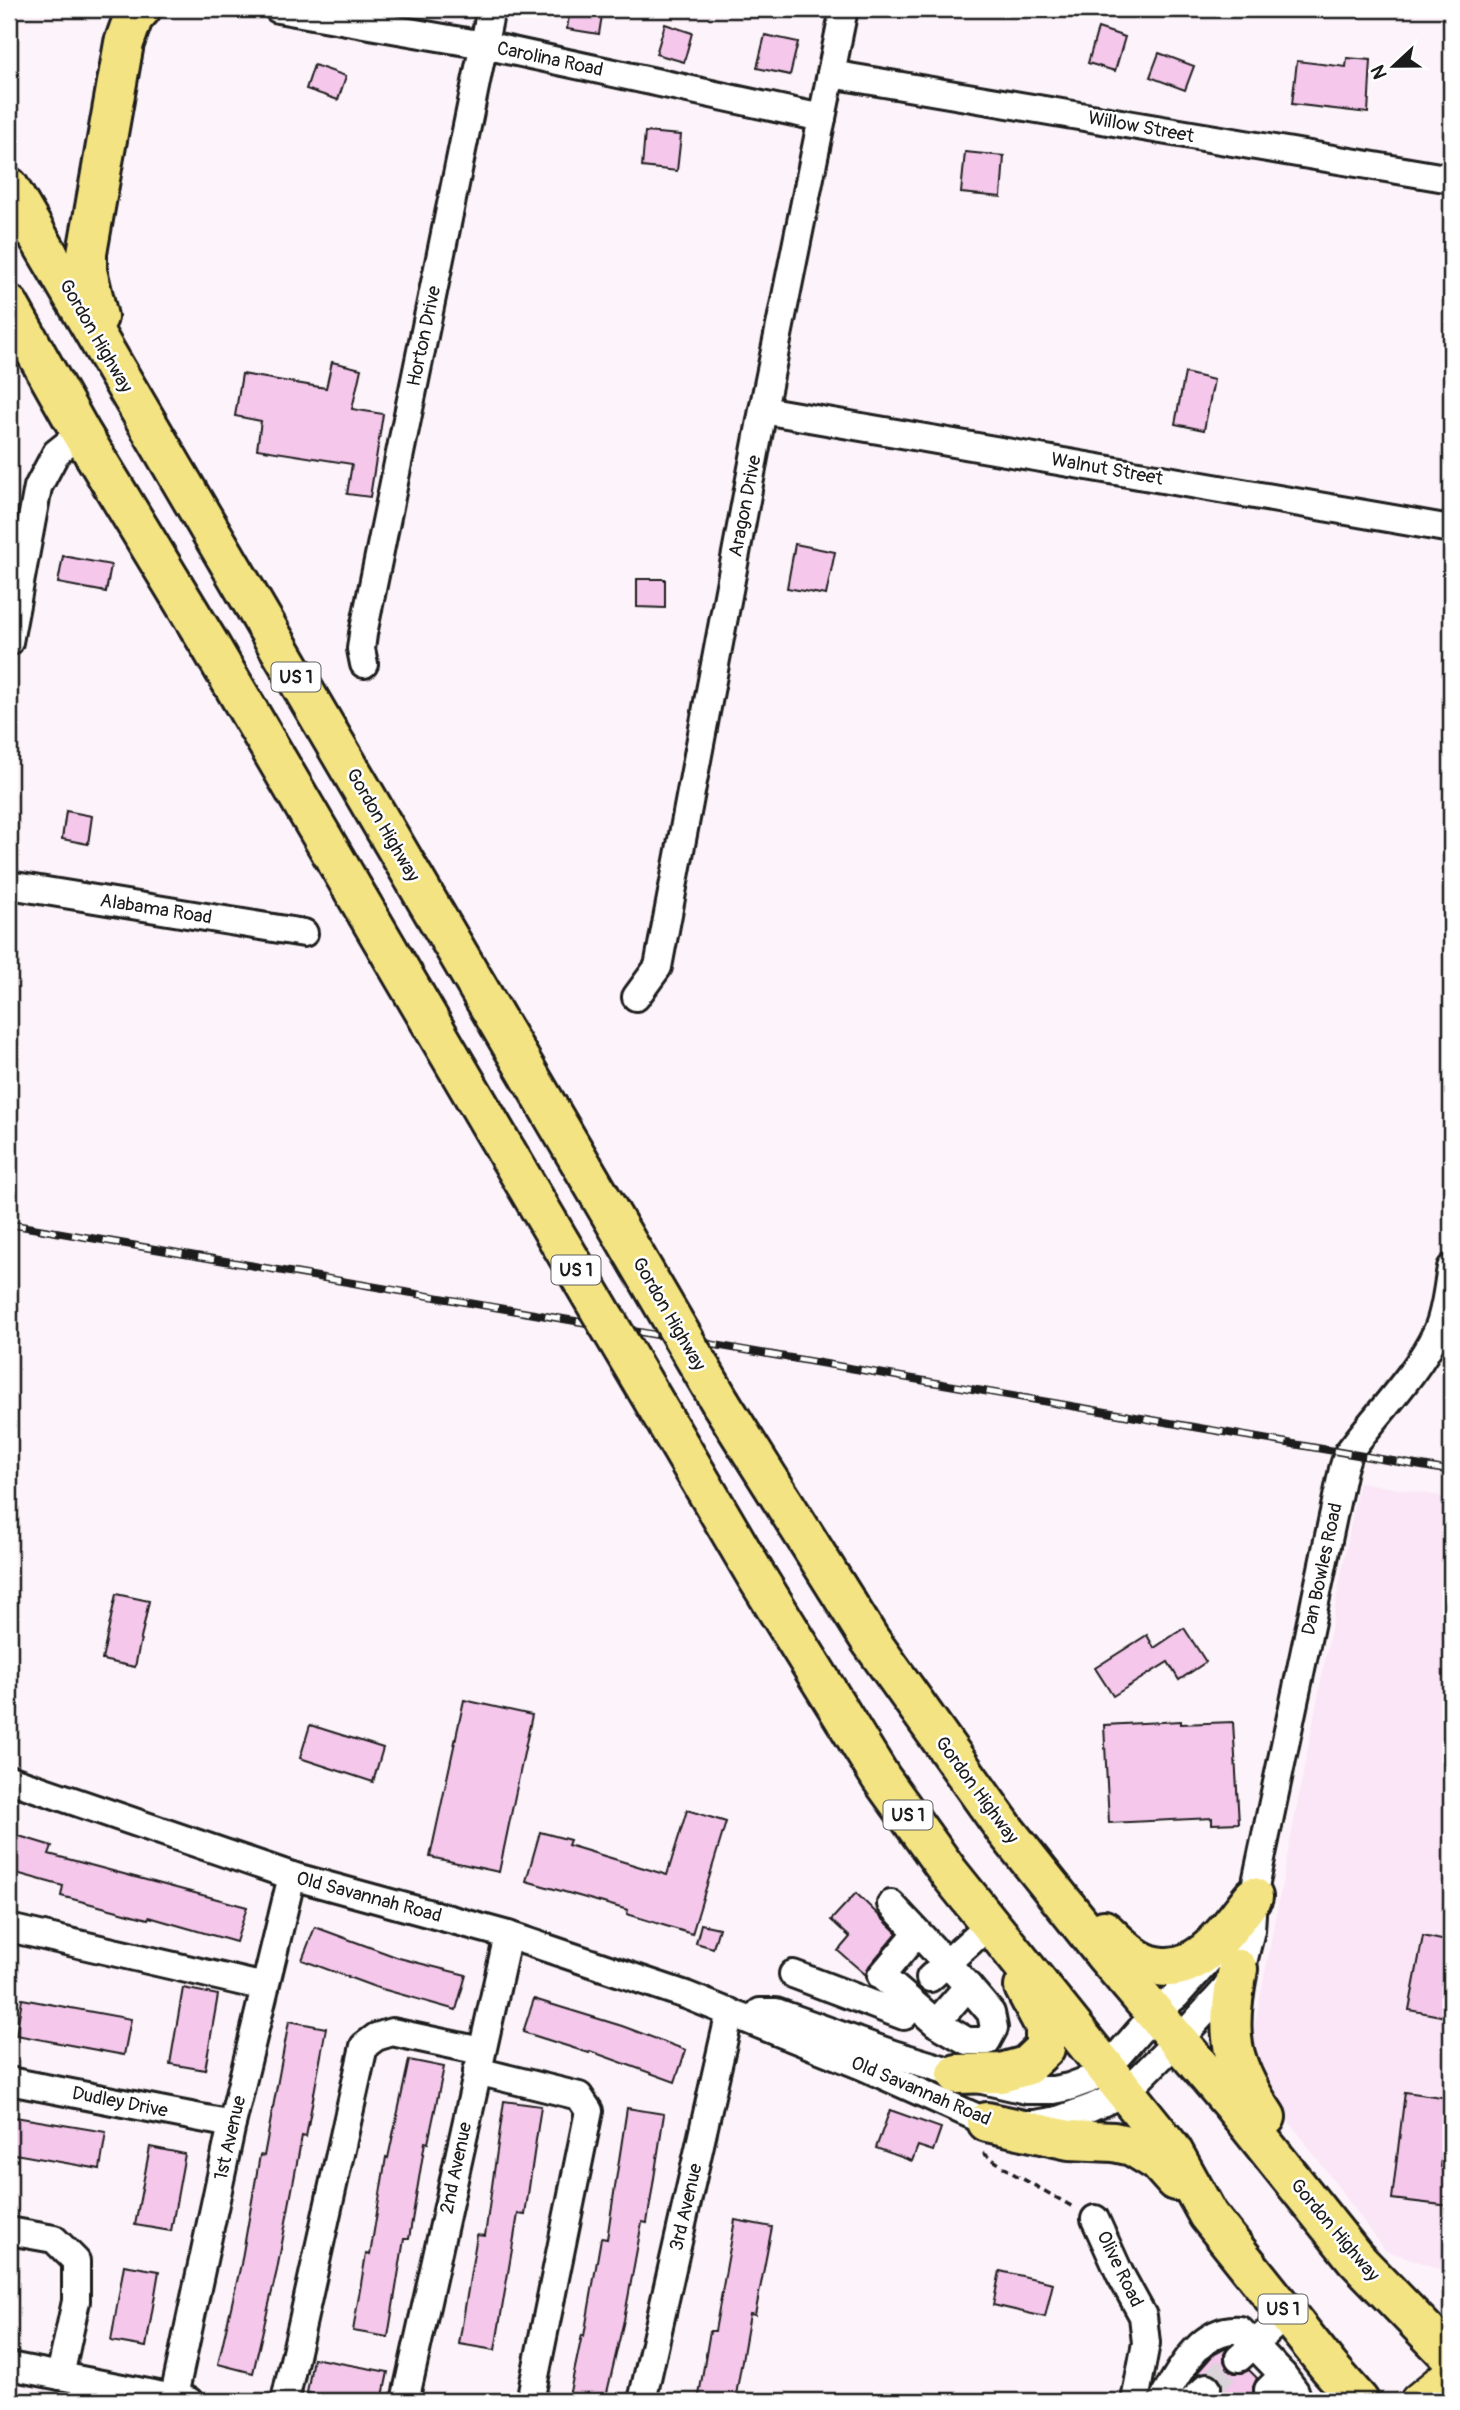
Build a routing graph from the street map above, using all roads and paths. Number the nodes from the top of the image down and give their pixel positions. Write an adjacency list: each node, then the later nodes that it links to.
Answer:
1 (141, 9): 11 (highway)
2 (278, 9): 5 (street, Carolina Road)
3 (491, 9): 5 (street, Horton Drive)
4 (844, 9): 6 (street, Aragon Drive)
5 (484, 45): 7 (street, Carolina Road); 16 (street, Horton Drive)
6 (831, 74): 7 (street, Aragon Drive); 8 (street, Willow Street)
7 (821, 118): 12 (street, Aragon Drive)
8 (1451, 179)
9 (9, 187): 11 (highway, Gordon Highway / US 1)
10 (9, 305): 13 (highway, US 1)
11 (103, 347): 22 (highway, Gordon Highway / US 1, bridge)
12 (763, 410): 14 (street, Walnut Street); 19 (street, Aragon Drive)
13 (80, 433): 15 (street); 26 (highway, US 1, bridge)
14 (1451, 529)
15 (9, 642)
16 (363, 664)
17 (9, 885): 18 (street, Alabama Road)
18 (304, 933)
19 (636, 997)
20 (1451, 1268): 24 (street, Dan Bowles Road)
21 (9, 1779): 23 (street, Old Savannah Road)
22 (1030, 1861): 24 (highway); 37 (highway, Gordon Highway / US 1)
23 (292, 1876): 29 (street, Old Savannah Road); 33 (street, 1st Avenue)
24 (1253, 1897): 30 (street, Dan Bowles Road); 37 (street, Dan Bowles Road)
25 (891, 1904): 28 (street)
26 (990, 1924): 34 (street); 40 (highway); 41 (highway, US 1)
27 (9, 1928): 33 (street)
28 (917, 1933): 34 (street); 34 (street)
29 (508, 1935): 35 (street, Old Savannah Road); 39 (street, 2nd Avenue)
30 (1238, 1969): 37 (street, Dan Bowles Road); 50 (highway)
31 (793, 1974): 34 (street)
32 (968, 1986): 34 (street); 36 (street); 36 (street)
33 (265, 1987): 44 (street, 1st Avenue)
34 (921, 1991): 36 (street); 38 (street)
35 (730, 2012): 38 (street, Old Savannah Road); 43 (street, Old Savannah Road); 58 (street, 3rd Avenue)
36 (936, 2023)
37 (1166, 2027): 41 (street, Old Savannah Road); 50 (highway, Gordon Highway / US 1)
38 (893, 2054): 40 (street, Old Savannah Road)
39 (479, 2061): 55 (street); 56 (street, 2nd Avenue); 57 (street)
40 (957, 2074): 41 (street, Old Savannah Road)
41 (1116, 2080): 43 (street, Old Savannah Road); 45 (highway, US 1)
42 (9, 2081): 44 (street, Dudley Drive)
43 (978, 2118): 45 (highway); 46 (path)
44 (232, 2124): 53 (street, 1st Avenue)
45 (1208, 2215): 48 (highway, US 1)
46 (1096, 2219): 54 (street, Olive Road)
47 (9, 2231): 52 (street)
48 (1287, 2314): 49 (street); 61 (highway, US 1)
49 (1246, 2351): 59 (street); 60 (street)
50 (1446, 2357): 62 (main road)
51 (9, 2366): 52 (street)
52 (60, 2376): 53 (street)
53 (179, 2400)
54 (1135, 2400): 59 (street)
55 (285, 2401)
56 (405, 2401)
57 (530, 2401)
58 (642, 2401)
59 (1162, 2401)
60 (1298, 2401)
61 (1359, 2401)
62 (1418, 2401)

